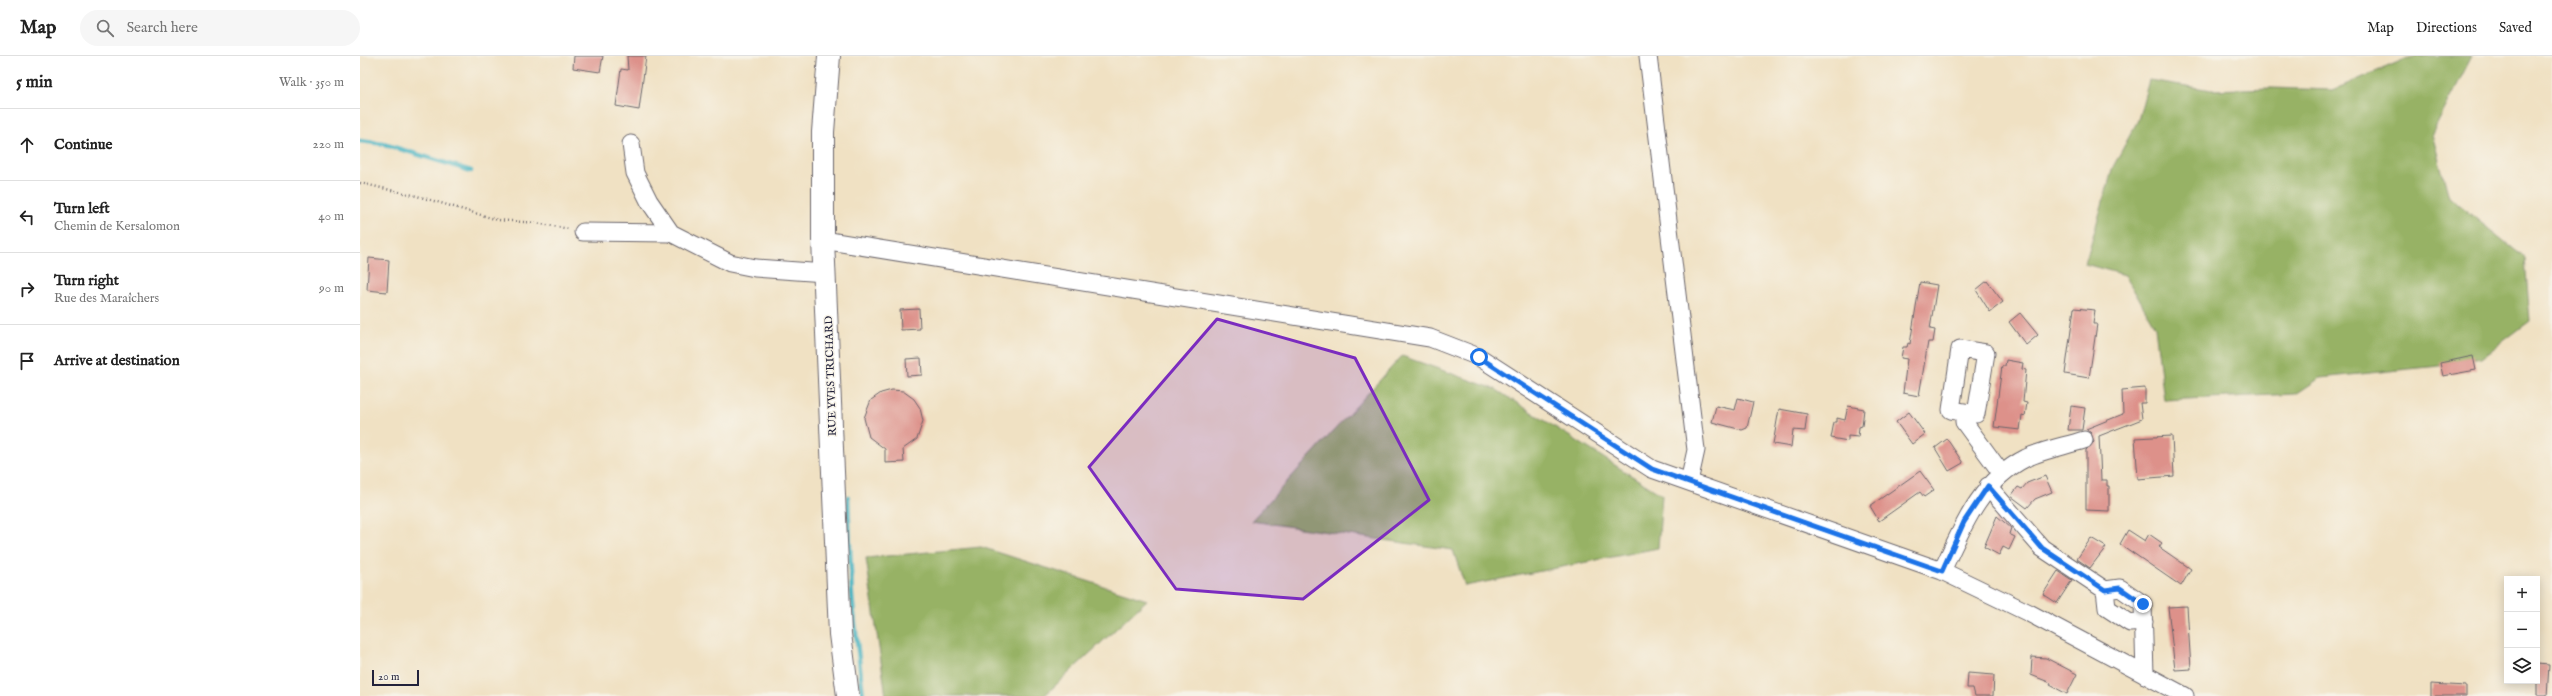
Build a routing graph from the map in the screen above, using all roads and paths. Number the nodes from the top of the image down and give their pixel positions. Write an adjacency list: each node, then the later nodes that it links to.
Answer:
1 (829, 56): 7 (main road, RUE YVES TRICHARD)
2 (1648, 56): 12 (street)
3 (631, 144): 6 (street)
4 (360, 183): 5 (path)
5 (583, 232): 6 (street)
6 (671, 233): 8 (street)
7 (823, 240): 8 (main road, RUE YVES TRICHARD); 12 (street)
8 (825, 273): 18 (main road, RUE YVES TRICHARD)
9 (1964, 412): 11 (street)
10 (2084, 440): 11 (street)
11 (2002, 474): 13 (street)
12 (1689, 482): 14 (street)
13 (1988, 486): 14 (street); 15 (street)
14 (1942, 571): 17 (street)
15 (2105, 590): 16 (street); 16 (street)
16 (2144, 622): 17 (street)
17 (2145, 675): 19 (street)
18 (848, 696)
19 (2185, 696)

